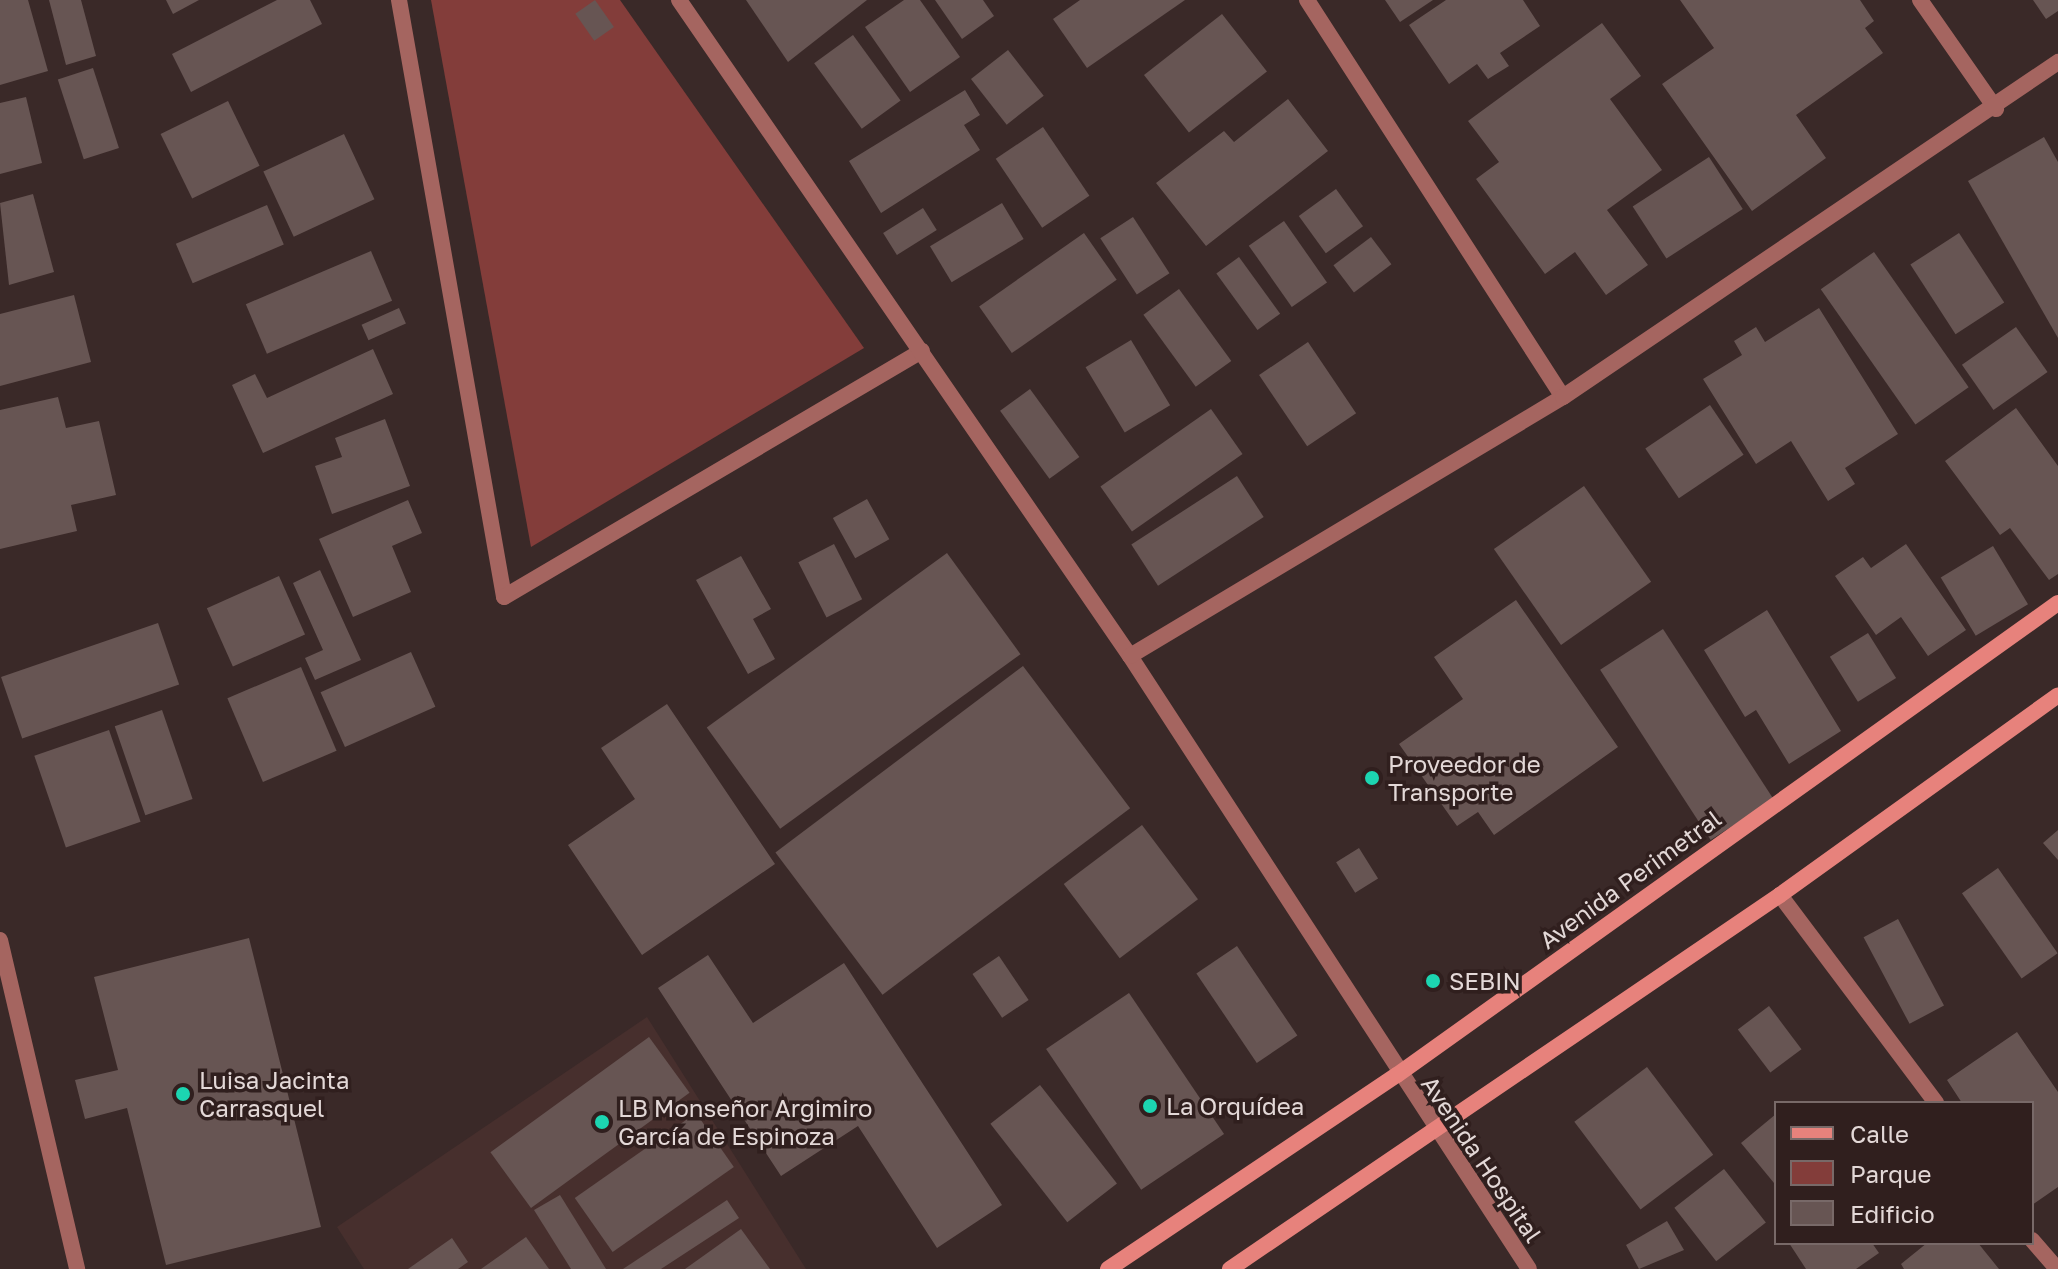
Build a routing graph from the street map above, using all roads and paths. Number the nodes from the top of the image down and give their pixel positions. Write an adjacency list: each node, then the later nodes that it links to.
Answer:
1 (399, 0): 7 (street)
2 (679, 0): 7 (street, Avenida Hospital)
3 (1307, 0): 8 (street)
4 (1920, 0): 6 (street)
5 (2058, 62): 6 (street)
6 (1996, 109): 8 (street)
7 (922, 351): 10 (street, Avenida Hospital)
8 (1563, 397): 10 (street)
9 (2058, 603): 14 (street, Avenida Perimetral)
10 (1130, 656): 14 (street, Avenida Hospital)
11 (2058, 695): 12 (street)
12 (1780, 895): 15 (street); 16 (street)
13 (0, 940): 18 (street)
14 (1397, 1075): 16 (street, Avenida Hospital); 19 (street, Avenida Perimetral)
15 (1934, 1101)
16 (1432, 1129): 20 (street); 21 (street, Avenida Hospital)
17 (2034, 1242): 22 (street)
18 (77, 1269)
19 (1108, 1269)
20 (1230, 1269)
21 (1529, 1269)
22 (2057, 1269)

